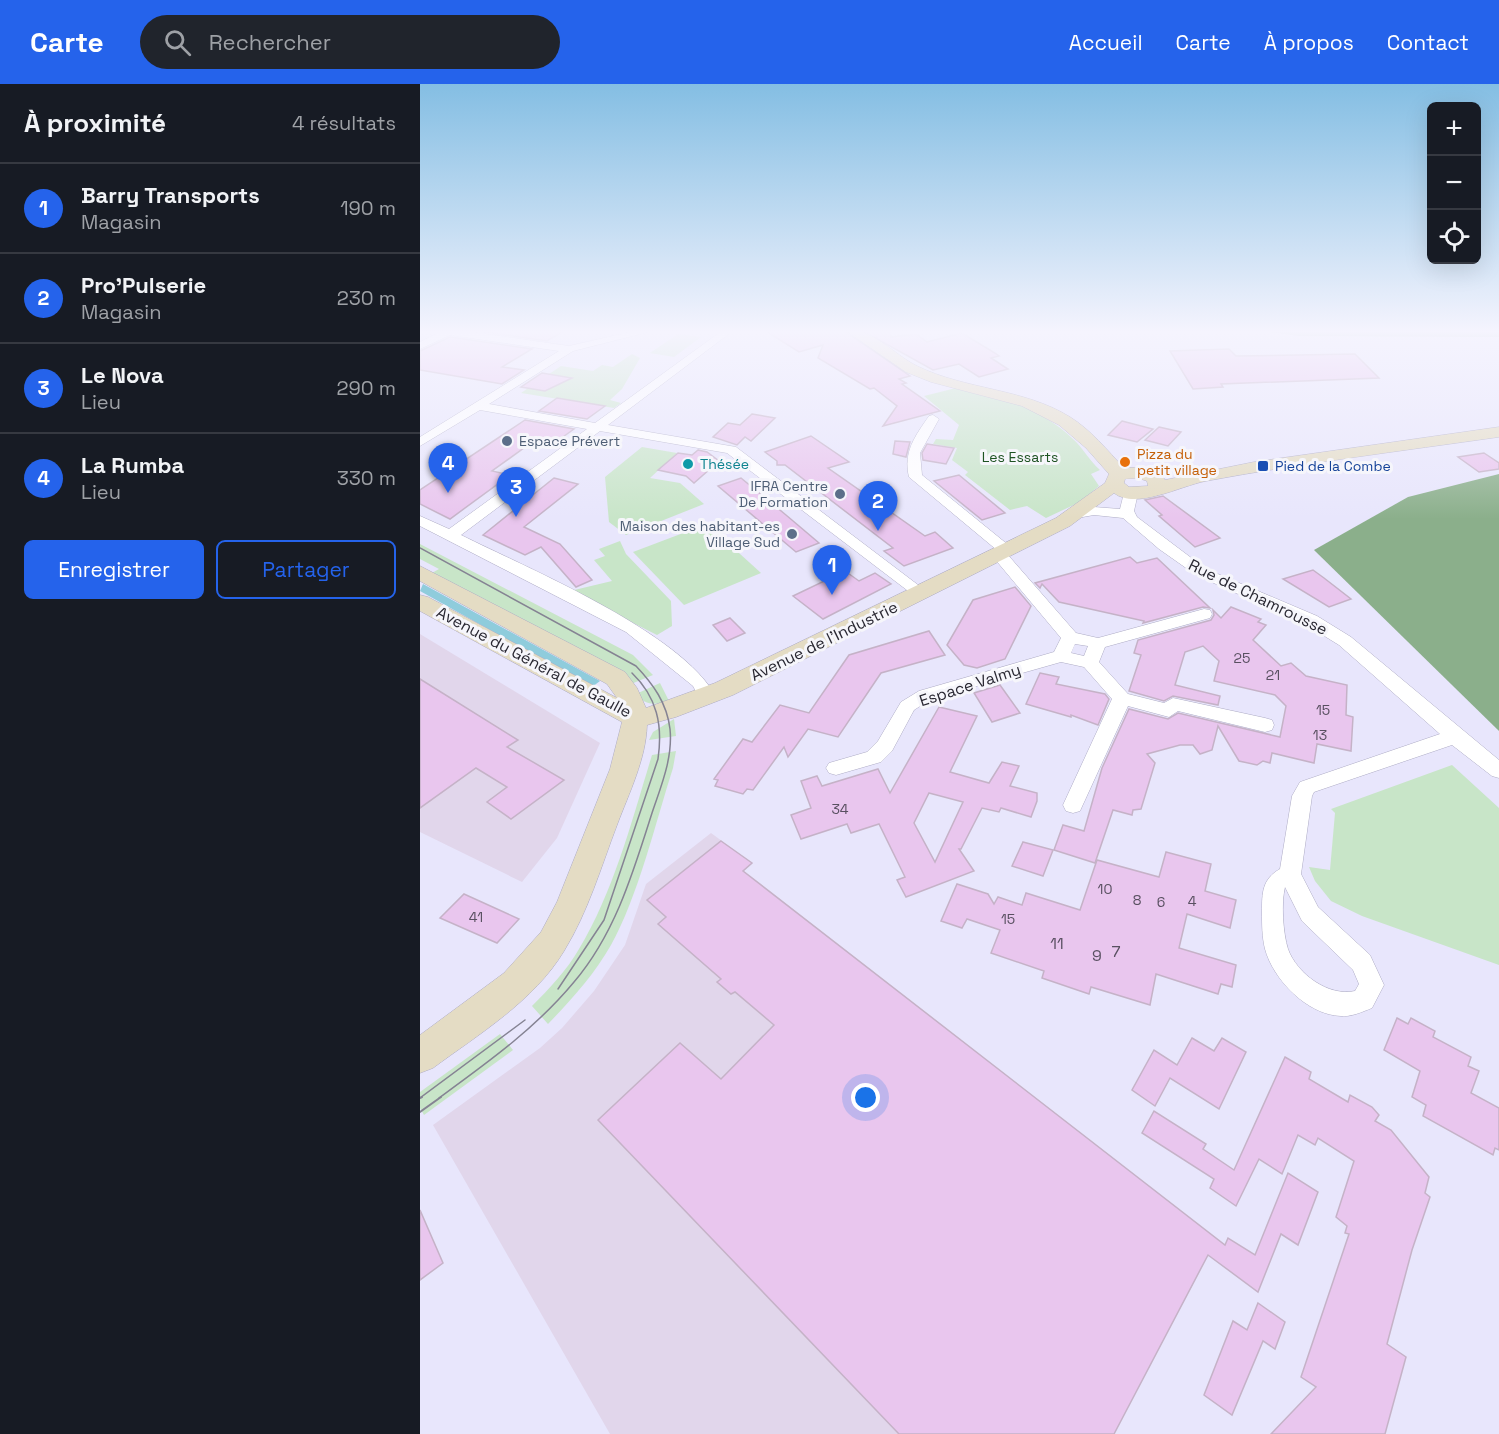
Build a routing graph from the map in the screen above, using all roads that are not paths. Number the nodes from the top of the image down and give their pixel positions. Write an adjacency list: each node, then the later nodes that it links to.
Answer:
1 (500, 393): 4 (street)
2 (644, 393): 6 (street)
3 (990, 393): 11 (street)
4 (479, 406): 6 (street); 9 (street)
5 (933, 419): 16 (street)
6 (600, 426): 15 (street); 18 (street)
7 (420, 430): 9 (street)
8 (1499, 432): 11 (street, Avenue de l'Industrie)
9 (435, 433): 10 (street)
10 (420, 442)
11 (1122, 486): 12 (street, Avenue de l'Industrie); 13 (street)
12 (1083, 509): 13 (street); 16 (street, Avenue de l'Industrie)
13 (1129, 514): 29 (street, Rue de Chamrousse)
14 (420, 520): 15 (street)
15 (451, 535): 25 (street)
16 (1003, 553): 18 (street, Avenue de l'Industrie); 21 (street)
17 (420, 572): 27 (street, Avenue du Général de Gaulle)
18 (921, 594): 25 (street, Avenue de l'Industrie)
19 (420, 602): 27 (street, Avenue du Général de Gaulle)
20 (1204, 614): 22 (street)
21 (1070, 637): 22 (street); 23 (street)
22 (1098, 643): 24 (street)
23 (1061, 657): 24 (street, Espace Valmy); 30 (street, Espace Valmy)
24 (1090, 663): 26 (street)
25 (707, 697): 27 (street, Avenue de l'Industrie)
26 (1122, 698): 28 (street); 32 (street)
27 (636, 719): 34 (street)
28 (1264, 725)
29 (1453, 735): 31 (street, Rue de Chamrousse); 33 (street)
30 (836, 768)
31 (1499, 771)
32 (1073, 805)
33 (1290, 874): 33 (street)
34 (420, 1056)

